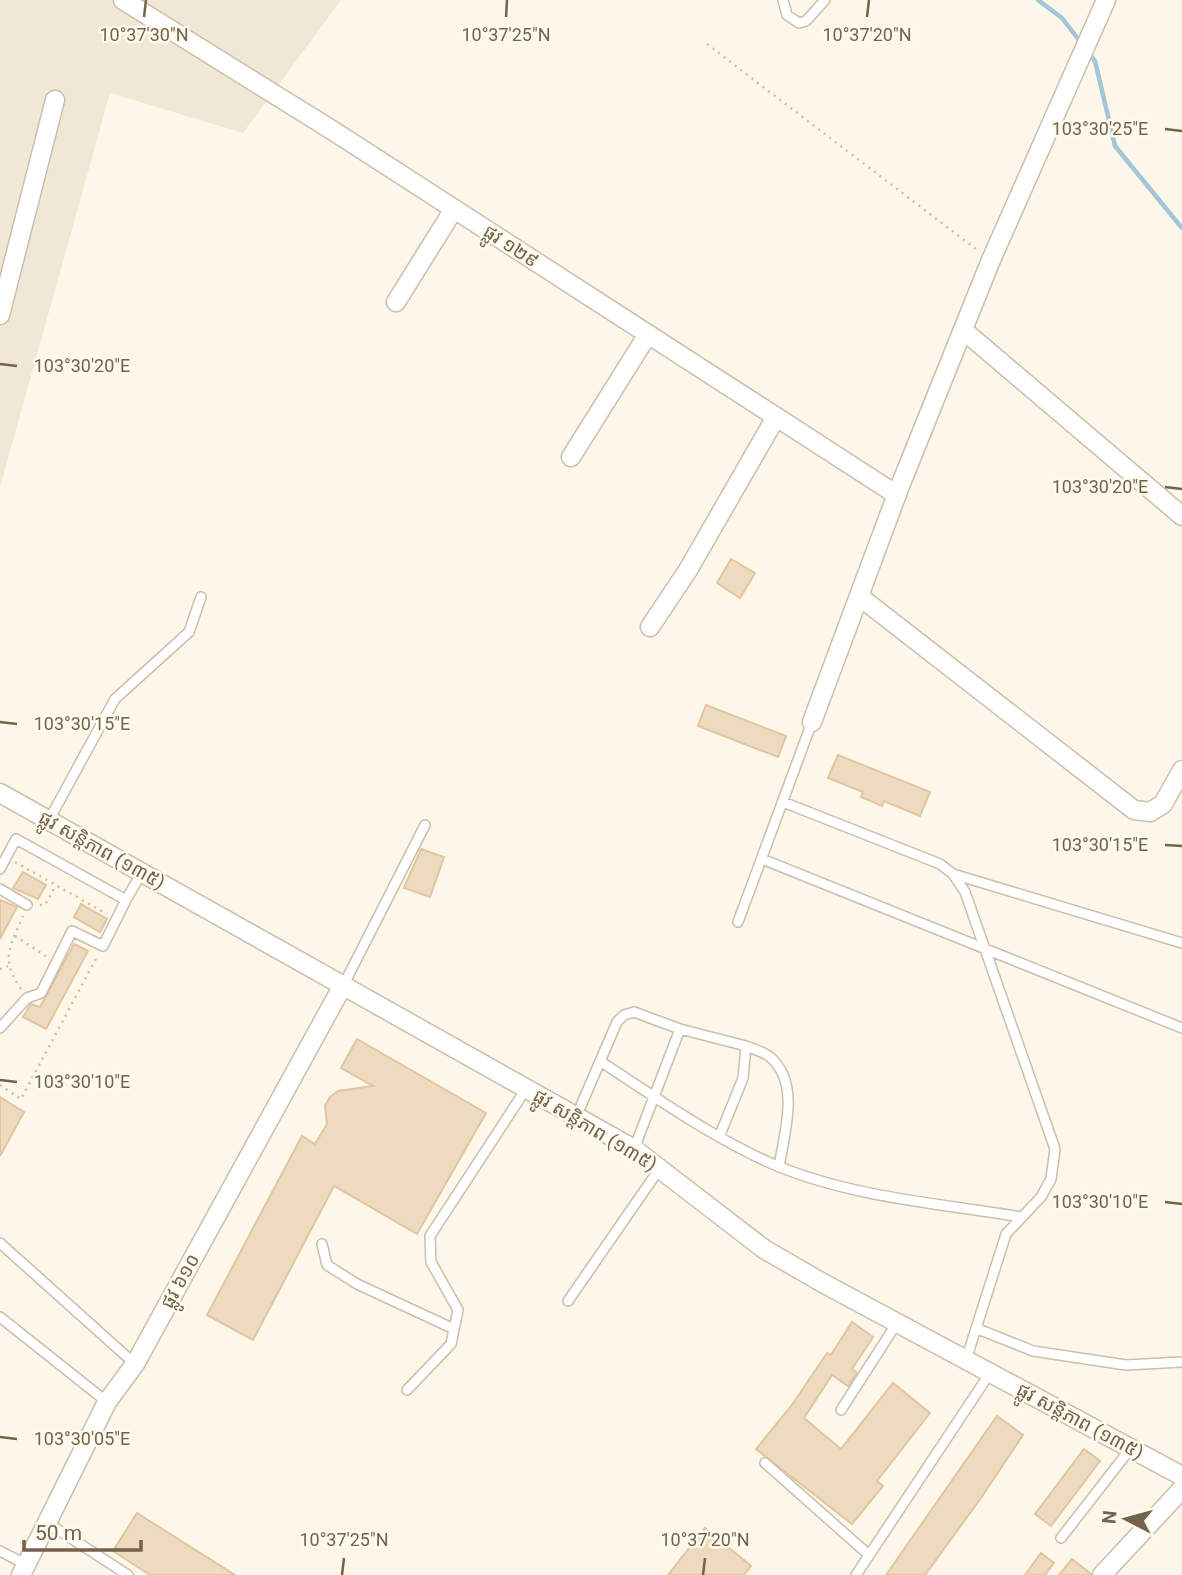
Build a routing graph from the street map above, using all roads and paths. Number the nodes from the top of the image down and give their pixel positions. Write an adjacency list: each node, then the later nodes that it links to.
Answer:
1 (123, 0): 7 (street, ផ្លូវ ១២៩)
2 (783, 0): 3 (lane)
3 (825, 0)
4 (1107, 0): 8 (street)
5 (707, 44): 8 (path)
6 (55, 100): 10 (street)
7 (454, 209): 9 (street); 12 (street, ផ្លូវ ១២៩)
8 (991, 260): 11 (street)
9 (396, 302)
10 (0, 315)
11 (963, 330): 15 (street); 16 (street)
12 (648, 334): 13 (street, ផ្លូវ ១២៩); 14 (street)
13 (776, 417): 15 (street, ផ្លូវ ១២៩); 19 (street)
14 (571, 457)
15 (897, 495): 18 (street)
16 (1182, 516)
17 (201, 597): 24 (lane)
18 (860, 597): 20 (street); 21 (street)
19 (650, 627)
20 (812, 722): 23 (lane)
21 (1182, 770)
22 (0, 793): 24 (street, ផ្លូវ សន្តិភាព (១៣៥))
23 (783, 802): 27 (lane); 30 (lane)
24 (49, 820): 29 (street, ផ្លូវ សន្តិភាព (១៣៥))
25 (425, 825): 44 (lane)
26 (6, 857): 28 (lane); 31 (path); 33 (lane)
27 (762, 859): 36 (lane); 39 (lane)
28 (0, 869)
29 (142, 872): 33 (lane); 44 (street, ផ្លូវ សន្តិភាព (១៣៥))
30 (953, 874): 38 (lane); 39 (lane)
31 (56, 885): 34 (path); 35 (path)
32 (0, 889): 34 (lane)
33 (125, 900): 35 (lane)
34 (27, 905): 37 (path)
35 (116, 919): 40 (lane)
36 (738, 922)
37 (14, 935): 41 (path); 42 (path)
38 (1182, 943)
39 (982, 945): 47 (lane); 59 (lane)
40 (103, 946): 41 (lane); 51 (path)
41 (56, 963): 45 (lane)
42 (8, 966): 43 (path); 45 (path)
43 (0, 969)
44 (342, 987): 52 (street, ផ្លូវ សន្តិភាព (១៣៥)); 69 (street, ផ្លូវ ៦១០)
45 (27, 998): 46 (lane)
46 (0, 1028)
47 (1182, 1028)
48 (680, 1029): 49 (lane); 50 (lane); 53 (lane)
49 (746, 1046): 55 (lane); 57 (lane)
50 (600, 1061): 53 (lane); 54 (lane)
51 (0, 1085)
52 (526, 1089): 54 (street, ផ្លូវ សន្តិភាព (១៣៥)); 65 (lane)
53 (656, 1098): 55 (lane); 56 (lane)
54 (576, 1117): 56 (street, ផ្លូវ សន្តិភាព (១៣៥))
55 (720, 1135): 57 (lane)
56 (634, 1149): 58 (street, ផ្លូវ សន្តិភាព (១៣៥))
57 (779, 1167): 59 (lane)
58 (660, 1168): 62 (lane); 64 (street, ផ្លូវ សន្តិភាព (១៣៥))
59 (1021, 1217): 66 (lane)
60 (0, 1242): 69 (lane)
61 (322, 1244): 65 (lane)
62 (568, 1301)
63 (0, 1317): 72 (lane)
64 (897, 1323): 67 (street, ផ្លូវ សន្តិភាព (១៣៥)); 73 (lane)
65 (454, 1329): 71 (lane)
66 (978, 1329): 67 (lane); 68 (lane)
67 (966, 1360): 70 (street, ផ្លូវ សន្តិភាព (១៣៥))
68 (1182, 1362)
69 (135, 1364): 72 (street, ផ្លូវ ៦១០)
70 (990, 1373): 74 (street, ផ្លូវ សន្តិភាព (១៣៥)); 81 (lane)
71 (407, 1390)
72 (107, 1402): 78 (street, ផ្លូវ ៦១០)
73 (841, 1410)
74 (1131, 1448): 76 (street, ផ្លូវ សន្តិភាព (១៣៥)); 79 (lane)
75 (765, 1463): 81 (lane)
76 (1182, 1476)
77 (1182, 1489): 85 (street)
78 (49, 1524): 82 (street, ផ្លូវ ៦១០); 83 (lane)
79 (1061, 1538)
80 (0, 1551): 82 (lane)
81 (869, 1555): 84 (lane)
82 (24, 1570)
83 (128, 1575)
84 (856, 1575)
85 (1102, 1575)

